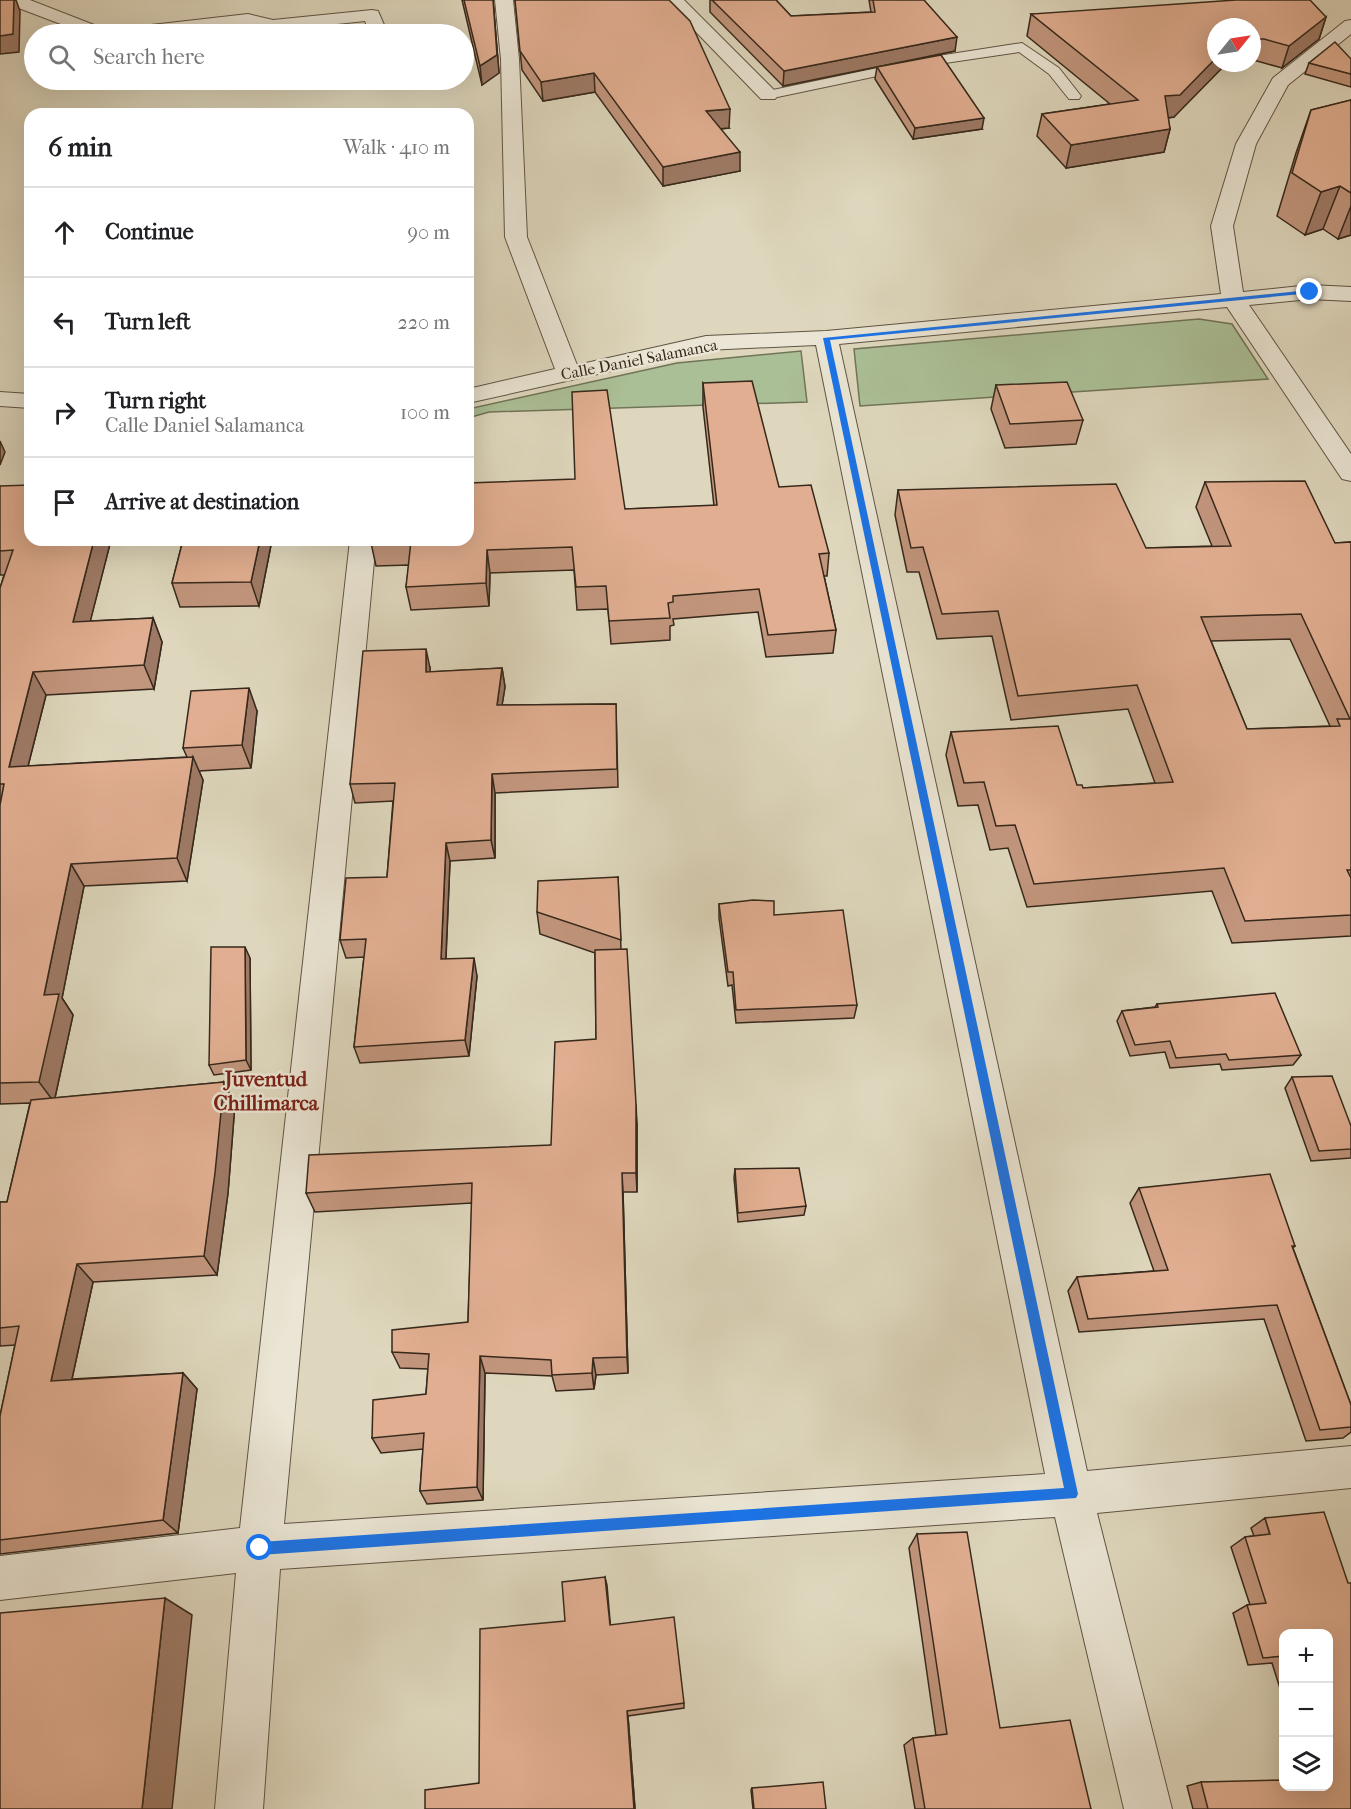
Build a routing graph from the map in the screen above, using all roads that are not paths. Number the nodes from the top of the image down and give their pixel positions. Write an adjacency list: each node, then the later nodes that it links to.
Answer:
1 (15, 0): 6 (street)
2 (504, 0): 17 (street)
3 (674, 0): 12 (street)
4 (261, 2): 5 (street)
5 (248, 19): 7 (street); 8 (street)
6 (76, 24)
7 (202, 24)
8 (265, 24)
9 (290, 24): 10 (street)
10 (375, 24)
11 (1351, 25): 15 (street)
12 (768, 95): 13 (lane)
13 (1074, 96)
14 (1351, 294): 15 (street, Calle Daniel Salamanca)
15 (1233, 298): 16 (street, Calle Daniel Salamanca); 21 (street)
16 (826, 338): 17 (street, Calle Daniel Salamanca); 24 (street)
17 (568, 372): 18 (street, Calle Daniel Salamanca)
18 (474, 395)
19 (0, 399): 20 (street)
20 (24, 401)
21 (1351, 473)
22 (362, 546): 25 (street)
23 (1351, 1467): 24 (street)
24 (1071, 1494): 25 (street); 28 (street)
25 (260, 1548): 26 (street); 27 (street)
26 (0, 1578)
27 (239, 1809)
28 (1148, 1809)

